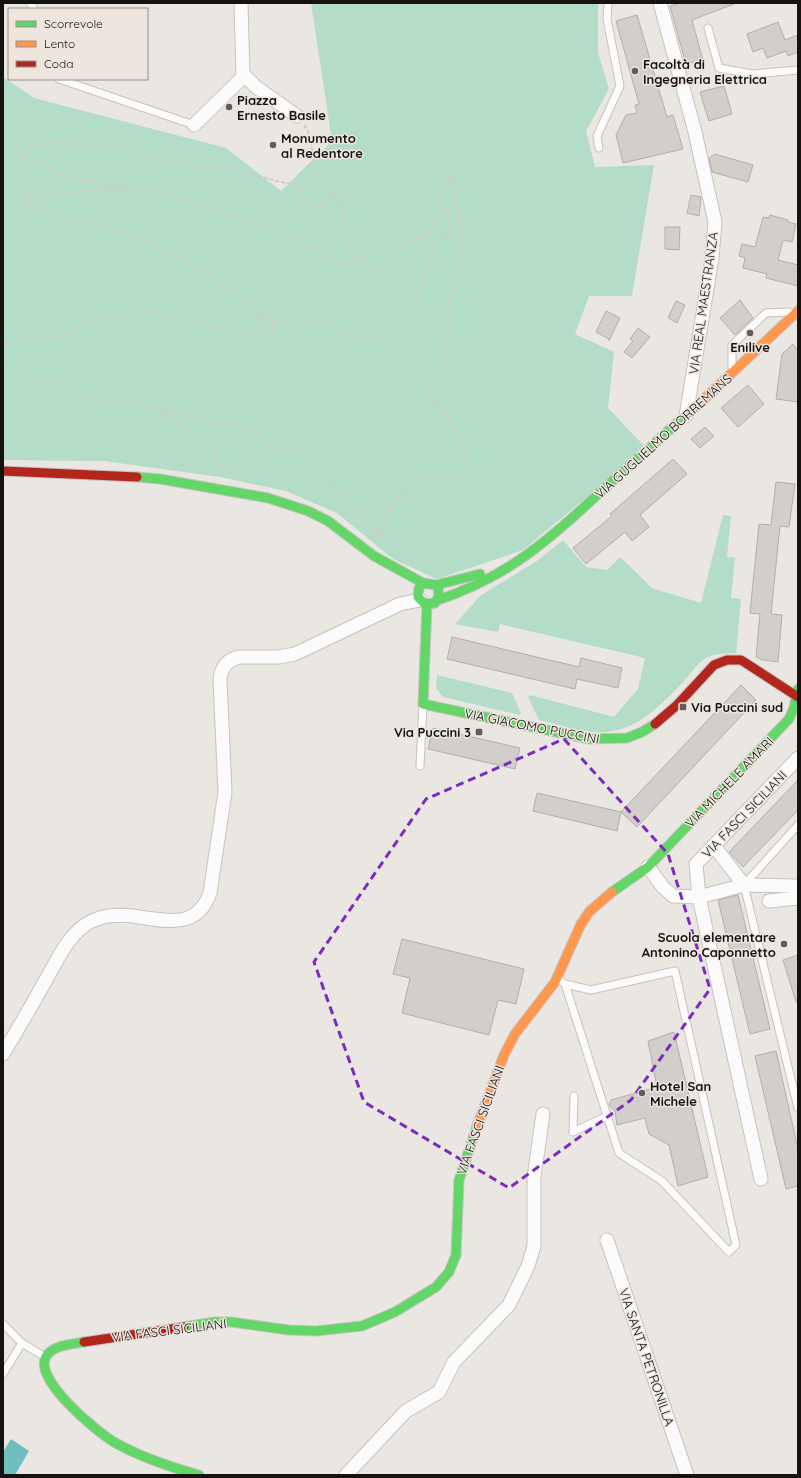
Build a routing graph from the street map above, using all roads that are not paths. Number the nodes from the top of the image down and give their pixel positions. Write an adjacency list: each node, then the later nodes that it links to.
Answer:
1 (242, 3): 6 (street)
2 (608, 3): 11 (lane)
3 (660, 3): 14 (street, VIA REAL MAESTRANZA)
4 (708, 28): 5 (lane)
5 (798, 70)
6 (244, 72): 9 (street); 10 (street)
7 (65, 80): 8 (lane)
8 (77, 82): 10 (lane)
9 (297, 116)
10 (194, 125)
11 (599, 148)
12 (798, 312): 13 (main road, VIA GUGLIELMO BORREMANS); 13 (lane)
13 (732, 374): 14 (main road, VIA GUGLIELMO BORREMANS)
14 (686, 417): 17 (main road, VIA GUGLIELMO BORREMANS)
15 (3, 471): 16 (main road)
16 (374, 556): 18 (main road); 19 (main road)
17 (526, 557): 20 (main road); 22 (main road)
18 (390, 576)
19 (423, 583): 20 (main road); 23 (main road)
20 (436, 585): 22 (main road)
21 (407, 588): 23 (main road)
22 (438, 600): 23 (main road)
23 (422, 601): 25 (main road); 37 (street)
24 (798, 694): 25 (main road, VIA GIACOMO PUCCINI); 30 (main road, VIA MICHELE AMARI)
25 (423, 704): 27 (lane)
26 (798, 758): 29 (street, VIA FASCI SICILIANI)
27 (420, 766)
28 (798, 825): 31 (lane)
29 (714, 846): 31 (street); 32 (street, VIA FASCI SICILIANI)
30 (648, 867): 32 (street); 35 (main road, VIA FASCI SICILIANI)
31 (744, 885): 32 (street); 33 (street); 39 (lane)
32 (699, 896): 42 (street, VIA FASCI SICILIANI)
33 (798, 898): 34 (street)
34 (769, 902)
35 (556, 978): 36 (lane); 46 (main road, VIA FASCI SICILIANI)
36 (565, 984): 41 (lane); 41 (lane)
37 (3, 1054)
38 (574, 1096): 41 (lane)
39 (798, 1108)
40 (543, 1114): 49 (street)
41 (607, 1116)
42 (760, 1179)
43 (607, 1240): 50 (street, VIA SANTA PETRONILLA)
44 (3, 1324): 45 (lane)
45 (22, 1343): 46 (lane); 47 (lane)
46 (45, 1360): 48 (main road)
47 (3, 1374)
48 (199, 1475)
49 (346, 1475)
50 (687, 1475)

